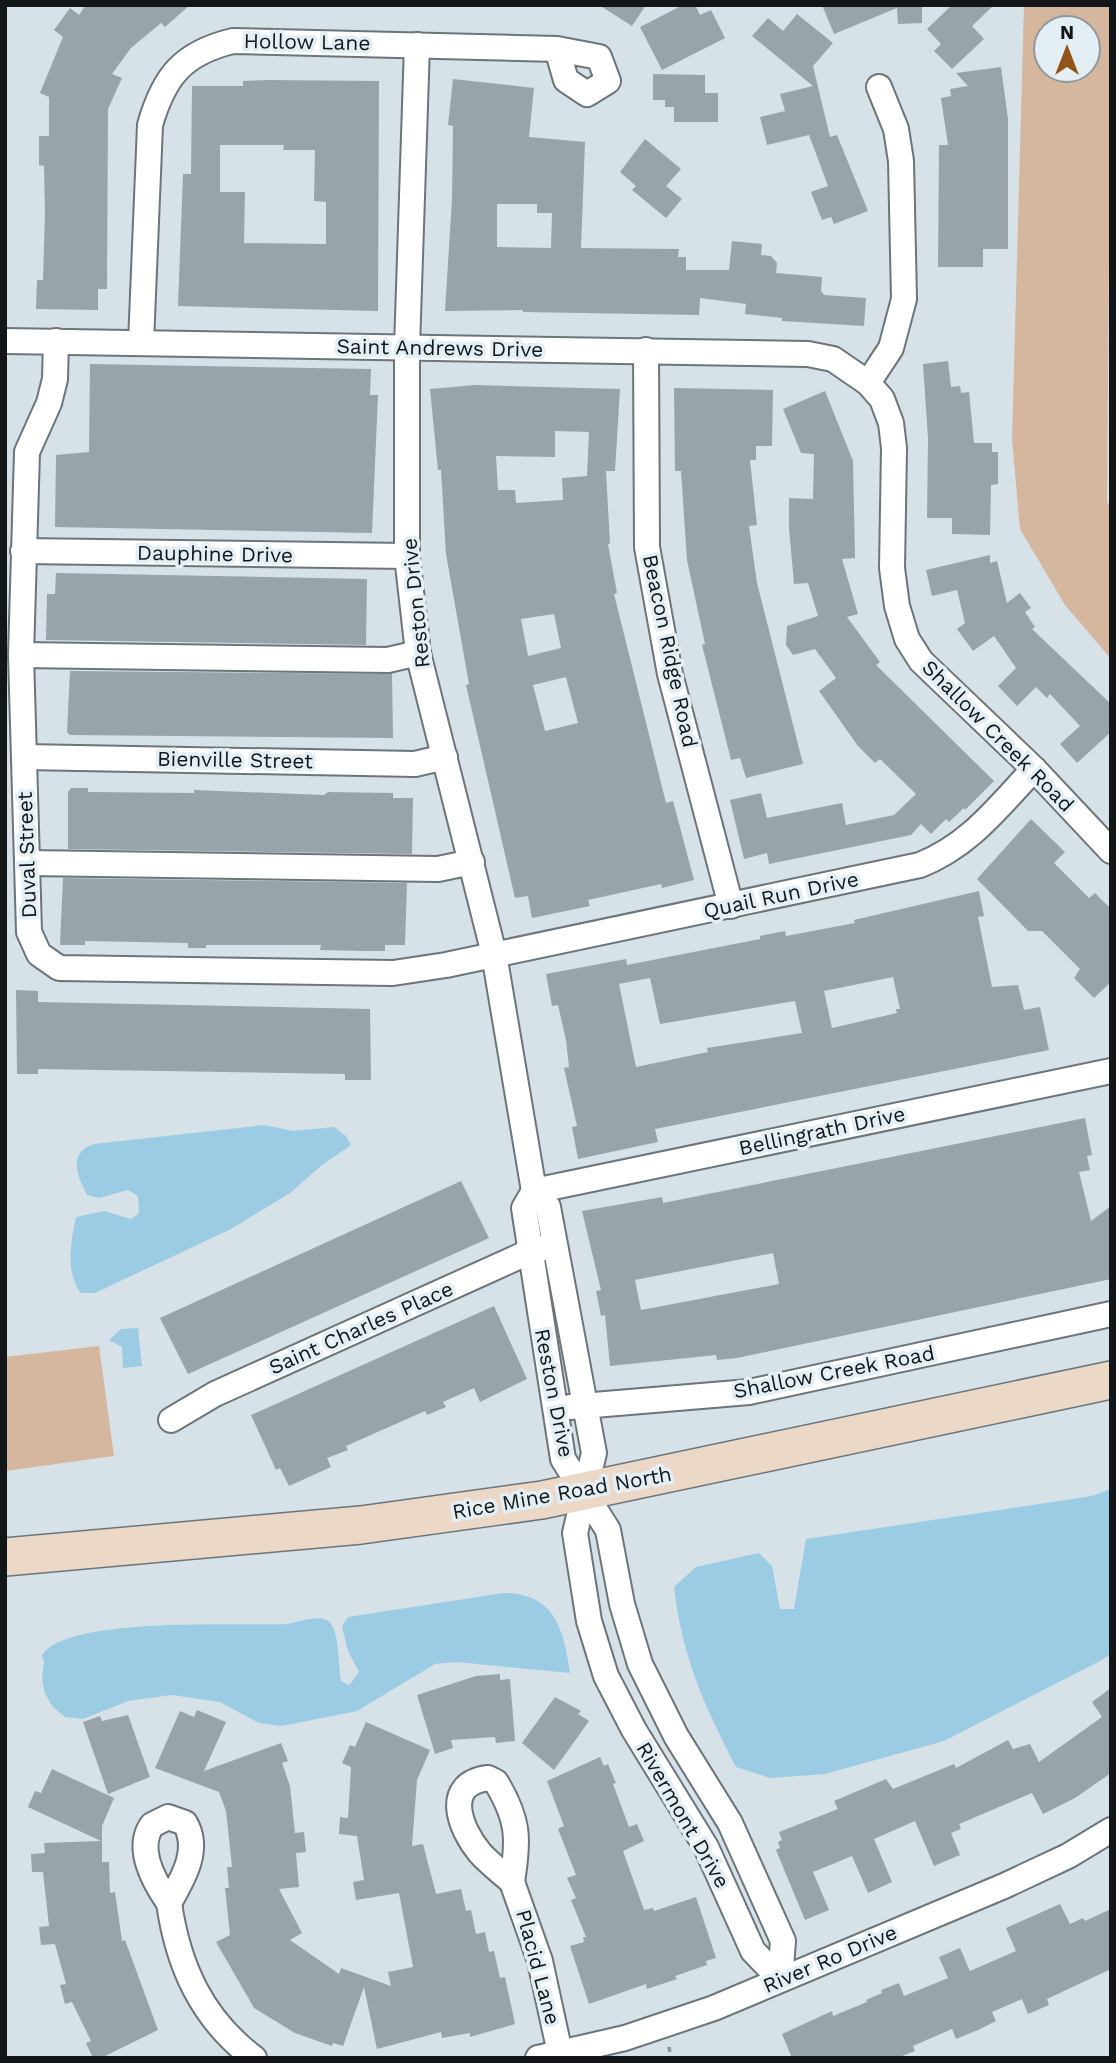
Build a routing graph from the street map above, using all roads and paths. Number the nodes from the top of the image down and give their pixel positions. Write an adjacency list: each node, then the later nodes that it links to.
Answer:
1 (416, 45): 2 (street, Hollow Lane); 6 (street, Hollow Lane); 7 (street, Reston Drive)
2 (557, 49)
3 (879, 87): 9 (street)
4 (5, 341): 5 (street, Saint Andrews Drive)
5 (56, 341): 6 (street, Saint Andrews Drive); 10 (street, Duval Street)
6 (141, 343): 7 (street, Saint Andrews Drive)
7 (407, 348): 8 (street, Saint Andrews Drive); 11 (street, Reston Drive)
8 (646, 350): 9 (street, Saint Andrews Drive); 20 (street, Beacon Ridge Road)
9 (868, 383): 16 (street, Shallow Creek Road)
10 (23, 551): 11 (street, Dauphine Drive); 13 (street, Duval Street)
11 (407, 556): 12 (street, Reston Drive)
12 (418, 653): 13 (street); 15 (street, Reston Drive)
13 (21, 655): 14 (street, Duval Street)
14 (24, 757): 15 (street, Bienville Street); 19 (street, Duval Street)
15 (445, 757): 18 (street, Reston Drive)
16 (1034, 769): 17 (street, Shallow Creek Road); 20 (street, Quail Run Drive)
17 (1111, 851)
18 (472, 862): 19 (street); 21 (street, Reston Drive)
19 (28, 863): 21 (street, Duval Street)
20 (731, 906): 21 (street, Quail Run Drive)
21 (494, 954): 23 (street, Reston Drive)
22 (1111, 1071): 23 (street, Bellingrath Drive)
23 (534, 1191): 24 (street, Reston Drive); 25 (street, Reston Drive)
24 (555, 1246): 25 (street, Saint Charles Place); 28 (street, Reston Drive)
25 (529, 1252): 29 (street, Reston Drive); 30 (street, Saint Charles Place)
26 (1111, 1314): 28 (street, Shallow Creek Road)
27 (1111, 1380): 31 (main road, Rice Mine Road North)
28 (583, 1406): 29 (street, Shallow Creek Road); 31 (street, Reston Drive)
29 (555, 1409): 31 (street, Reston Drive)
30 (171, 1420)
31 (584, 1492): 32 (main road, Rice Mine Road North); 36 (street, Rivermont Drive); 36 (street, Rivermont Drive)
32 (5, 1557)
33 (1111, 1830): 36 (street, River Ro Drive)
34 (513, 1882): 38 (street, Placid Lane)
35 (169, 1903): 39 (street)
36 (780, 1979): 38 (street, River Ro Drive)
37 (668, 2045): 40 (path)
38 (549, 2055)
39 (254, 2058)
40 (671, 2058)

